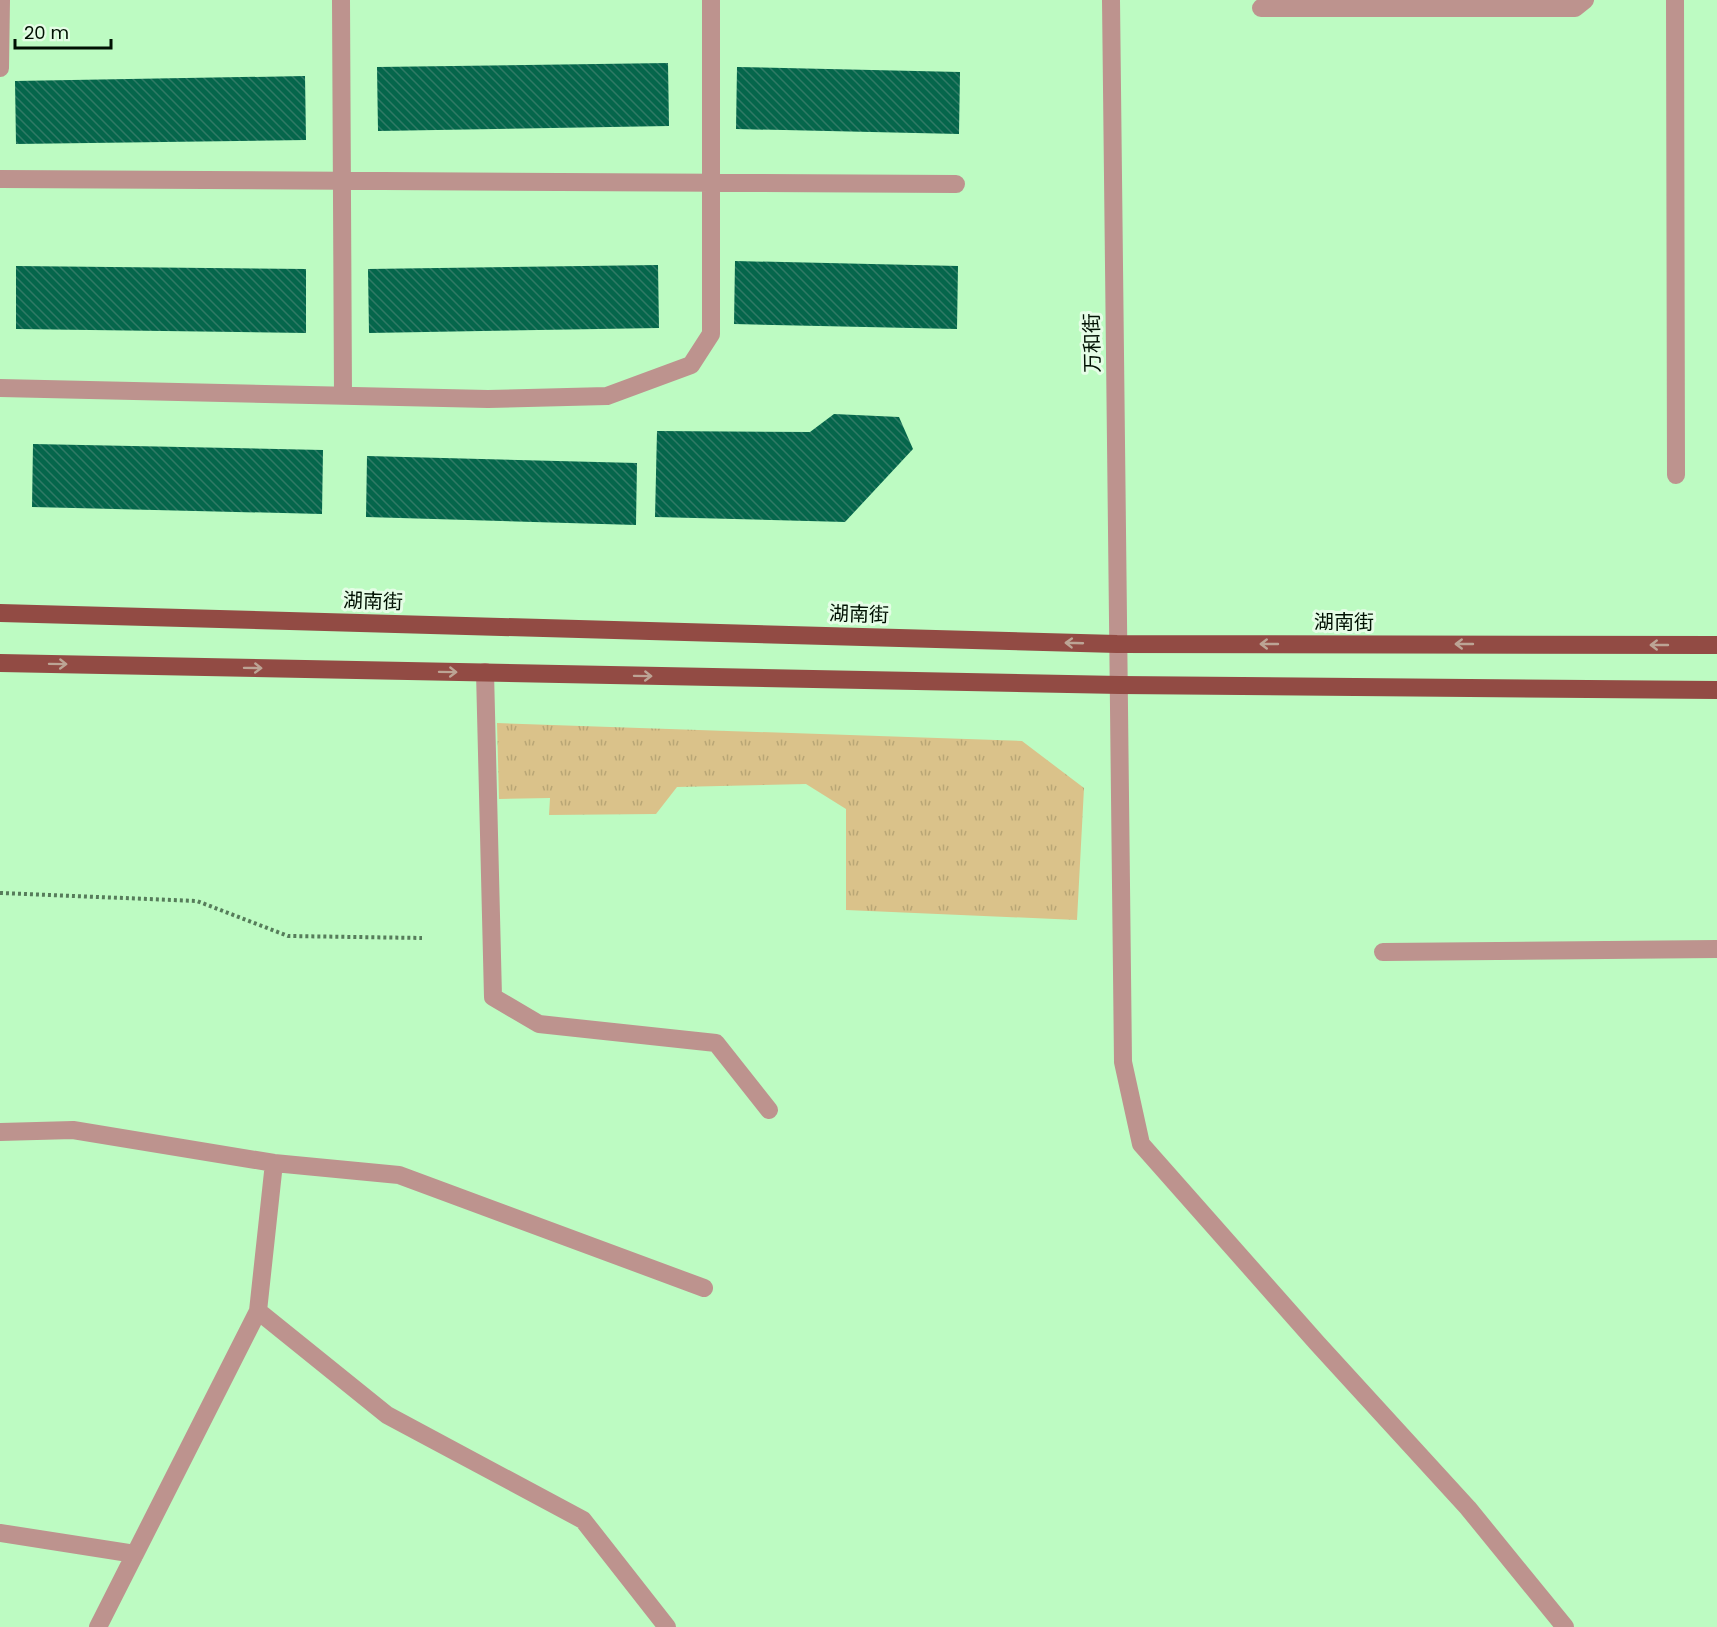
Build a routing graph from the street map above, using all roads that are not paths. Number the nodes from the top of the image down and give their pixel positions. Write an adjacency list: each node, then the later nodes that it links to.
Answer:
1 (1, 0): 8 (street)
2 (341, 0): 10 (street)
3 (711, 0): 11 (street)
4 (1111, 0): 17 (street, 万和街)
5 (1585, 0): 7 (street)
6 (1675, 0): 15 (street)
7 (1261, 8)
8 (0, 68)
9 (0, 179): 10 (street)
10 (342, 181): 11 (street); 14 (street)
11 (711, 183): 12 (street); 14 (street)
12 (956, 184)
13 (0, 388): 14 (street)
14 (343, 395)
15 (1676, 475)
16 (0, 613): 17 (main road, 湖南街, one-way to 16)
17 (1117, 644): 18 (main road, 湖南街, one-way to 17); 21 (street, 万和街)
18 (1717, 645)
19 (0, 663): 20 (main road, one-way to 20)
20 (485, 672): 21 (main road, one-way to 21); 25 (street)
21 (1120, 685): 22 (main road); 34 (street, 万和街)
22 (1717, 690)
23 (1717, 950): 24 (street)
24 (1383, 952)
25 (769, 1110)
26 (0, 1132): 27 (street)
27 (274, 1163): 28 (street); 29 (street)
28 (704, 1288)
29 (258, 1311): 31 (street); 33 (street)
30 (0, 1533): 31 (street)
31 (135, 1554): 32 (street)
32 (98, 1627)
33 (667, 1627)
34 (1566, 1627)

